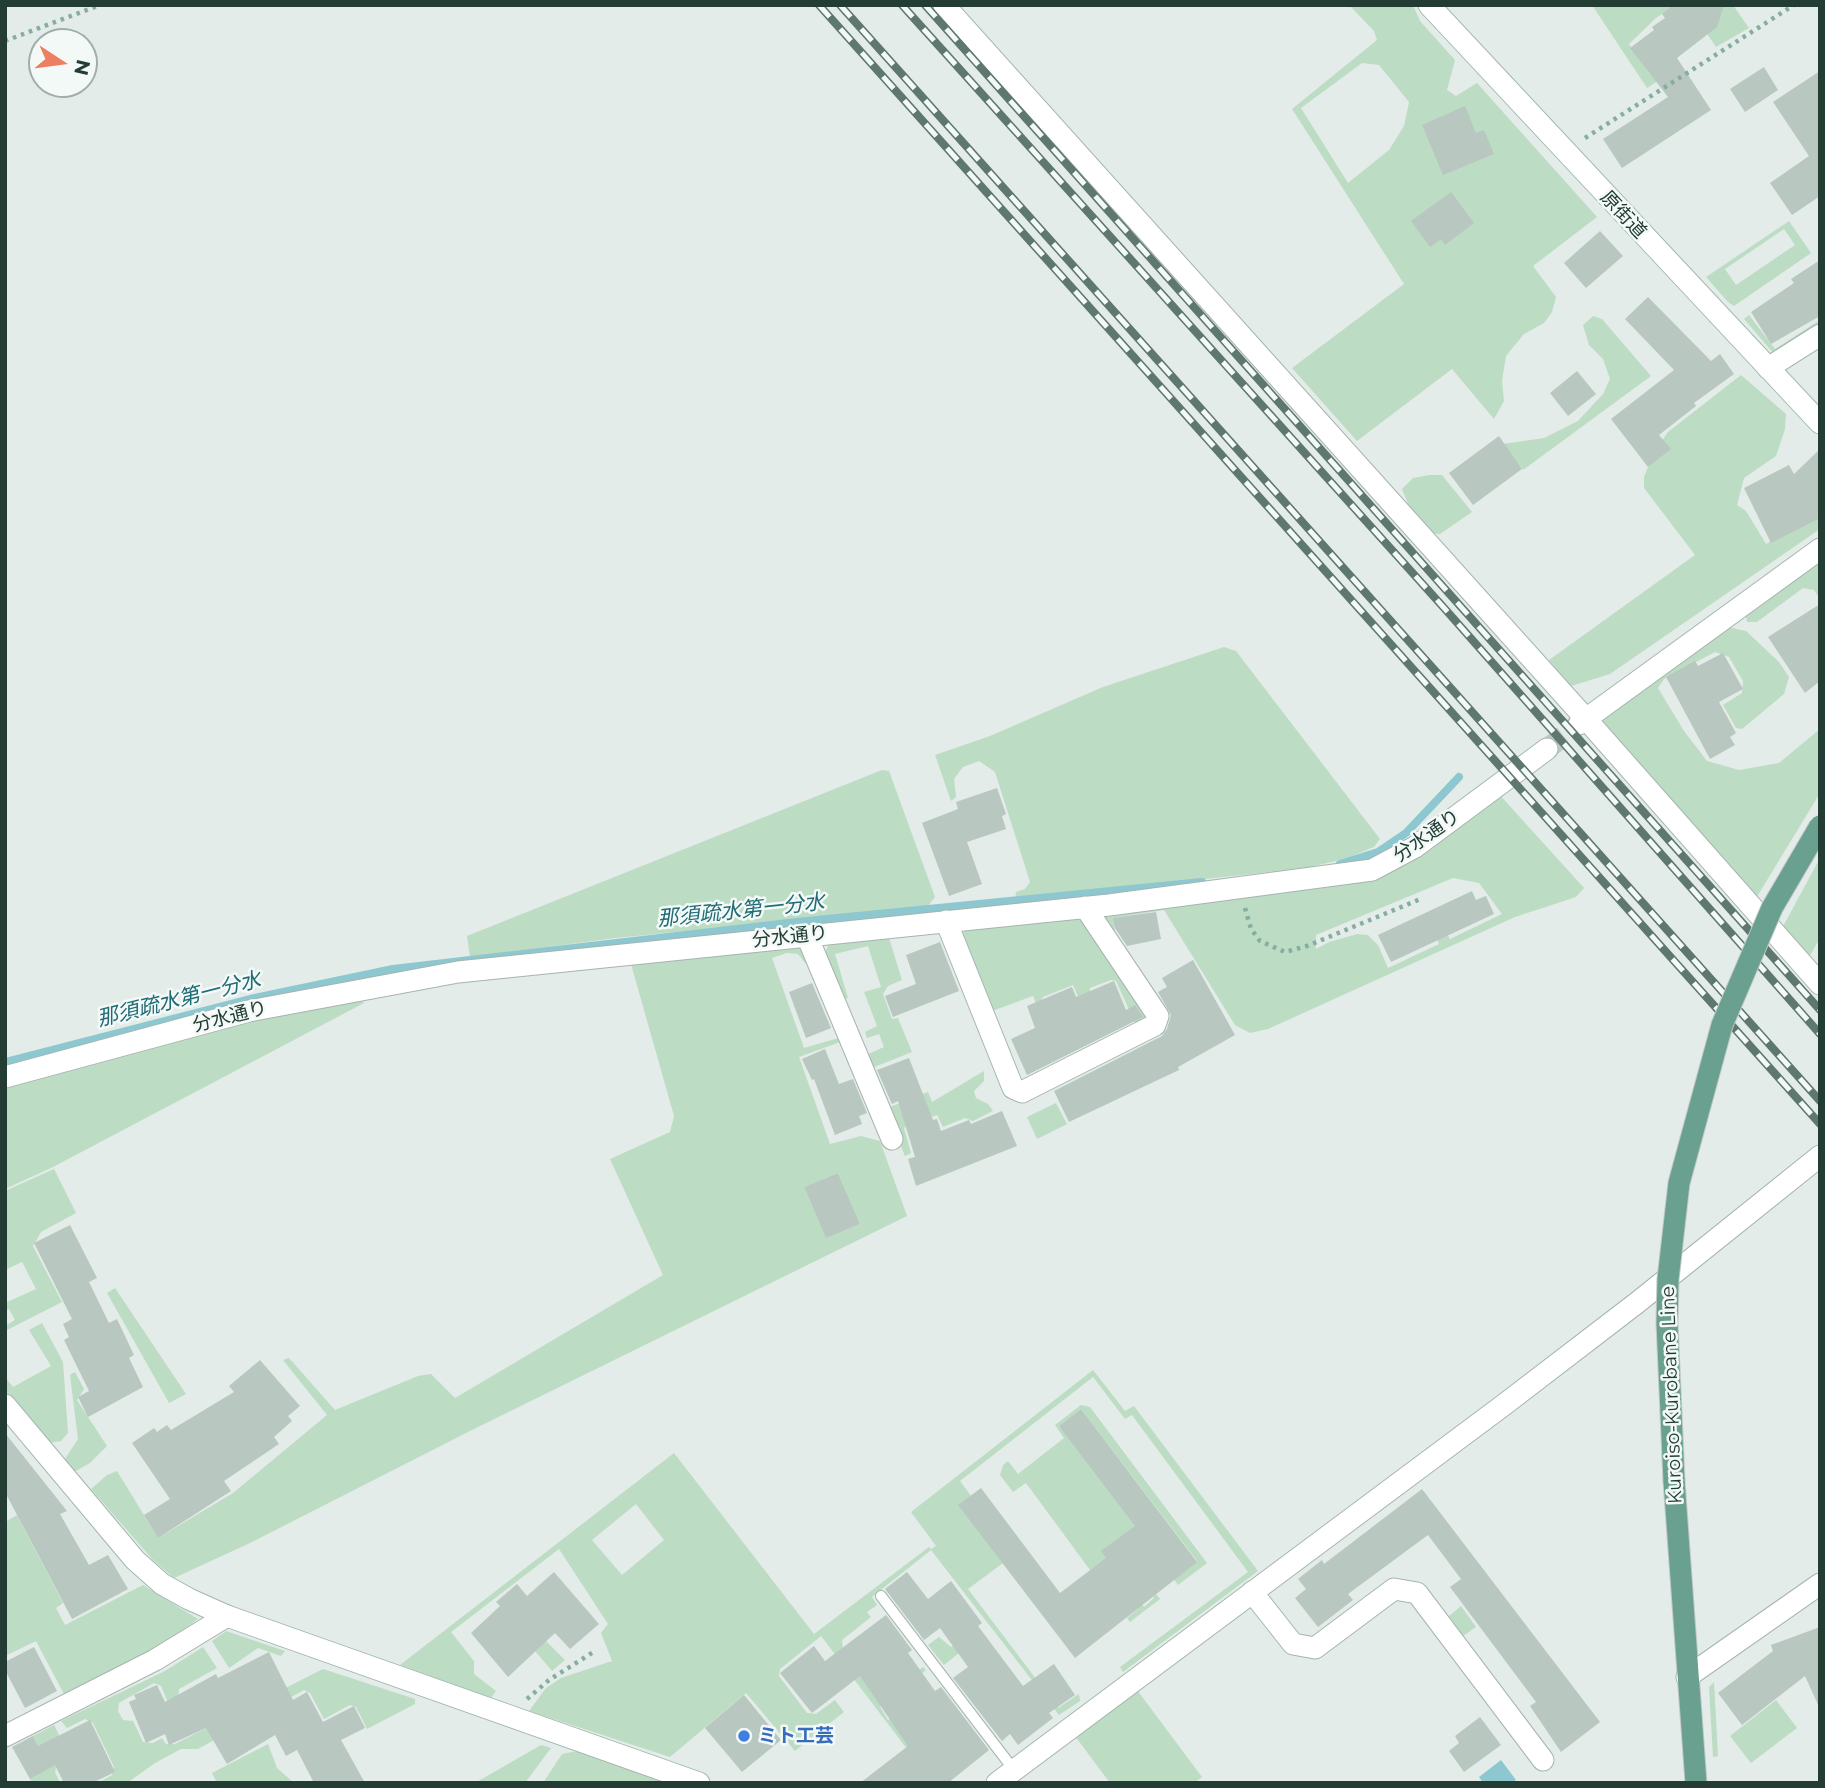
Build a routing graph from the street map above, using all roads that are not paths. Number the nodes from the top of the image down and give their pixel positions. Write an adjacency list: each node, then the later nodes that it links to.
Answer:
1 (944, 5): 7 (street)
2 (1429, 5): 4 (street, 原街道)
3 (1820, 335): 4 (street)
4 (1768, 368): 5 (street, 原街道)
5 (1820, 423)
6 (1820, 549): 7 (street)
7 (1582, 721): 13 (street)
8 (1547, 748): 10 (street, 分水通り)
9 (1820, 826): 22 (main road, Kuroiso-Kurobane Line, bridge)
10 (1085, 907): 11 (street, 分水通り); 11 (street)
11 (946, 921): 12 (street, 分水通り)
12 (807, 936): 14 (street, 分水通り); 15 (street)
13 (1820, 984)
14 (5, 1077)
15 (892, 1139)
16 (1820, 1156): 19 (street)
17 (5, 1405): 21 (street)
18 (1820, 1584): 22 (street)
19 (1252, 1592): 24 (street); 25 (street)
20 (881, 1596): 25 (lane)
21 (227, 1616): 23 (street); 26 (street)
22 (1687, 1677): 27 (main road, Kuroiso-Kurobane Line)
23 (5, 1736)
24 (1544, 1760)
25 (1005, 1777)
26 (699, 1783)
27 (1696, 1783)

